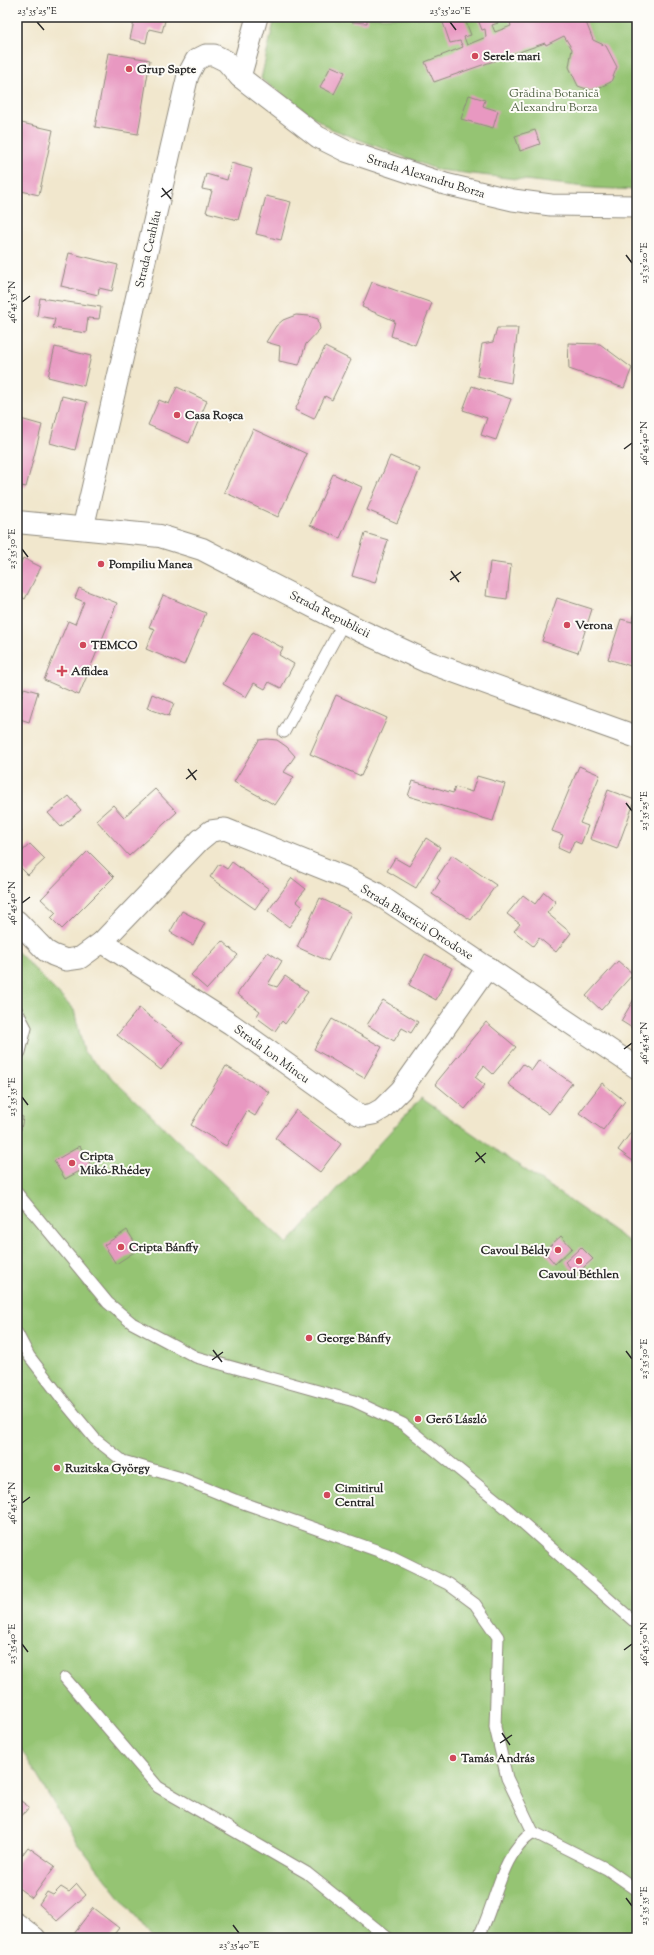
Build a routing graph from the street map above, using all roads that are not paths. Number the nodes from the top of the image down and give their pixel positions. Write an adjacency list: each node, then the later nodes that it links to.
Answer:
1 (257, 17): 2 (street)
2 (240, 77): 3 (street, Strada Alexandru Borza); 5 (street, Strada Ceahlău)
3 (637, 206)
4 (17, 522): 5 (street, Strada Republicii)
5 (83, 528): 6 (street, Strada Republicii)
6 (344, 622): 7 (lane); 8 (street, Strada Republicii)
7 (284, 732)
8 (637, 737)
9 (17, 921): 10 (street)
10 (102, 942): 11 (street, Strada Bisericii Ortodoxe); 11 (street, Strada Ion Mincu)
11 (488, 967): 14 (street, Strada Bisericii Ortodoxe)
12 (17, 1011): 13 (lane)
13 (17, 1056)
14 (637, 1068)
15 (17, 1194): 17 (lane)
16 (17, 1333): 19 (lane)
17 (637, 1624)
18 (65, 1678): 23 (lane)
19 (533, 1832): 20 (lane); 24 (lane)
20 (637, 1890)
21 (17, 1924): 22 (street)
22 (35, 1938)
23 (388, 1938)
24 (478, 1938)

